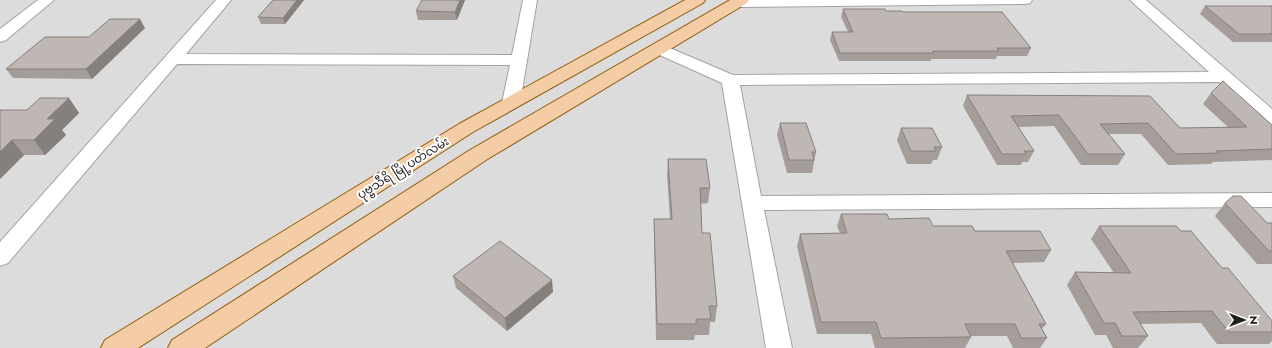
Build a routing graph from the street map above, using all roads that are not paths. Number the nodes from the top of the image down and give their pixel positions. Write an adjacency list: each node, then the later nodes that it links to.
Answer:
1 (47, 0): 8 (street)
2 (224, 0): 10 (street)
3 (530, 0): 11 (street)
4 (697, 0): 14 (main road, ပုဗ္ဗသီရိ မြို့ပတ်လမ်း)
5 (1025, 0): 7 (street)
6 (1138, 0): 12 (street)
7 (739, 1): 9 (main road)
8 (0, 37)
9 (659, 49): 13 (street); 17 (main road)
10 (173, 59): 11 (street); 20 (street)
11 (518, 60): 14 (street)
12 (1225, 77): 13 (street); 15 (street)
13 (730, 80): 19 (street)
14 (511, 104): 16 (main road, ပုဗ္ဗသီရိ မြို့ပတ်လမ်း)
15 (1272, 119)
16 (466, 128): 17 (main road); 21 (main road, ပုဗ္ဗသီရိ မြို့ပတ်လမ်း)
17 (496, 145): 22 (main road)
18 (1272, 200): 19 (street)
19 (753, 203): 23 (street)
20 (0, 256)
21 (116, 348)
22 (182, 348)
23 (779, 348)

